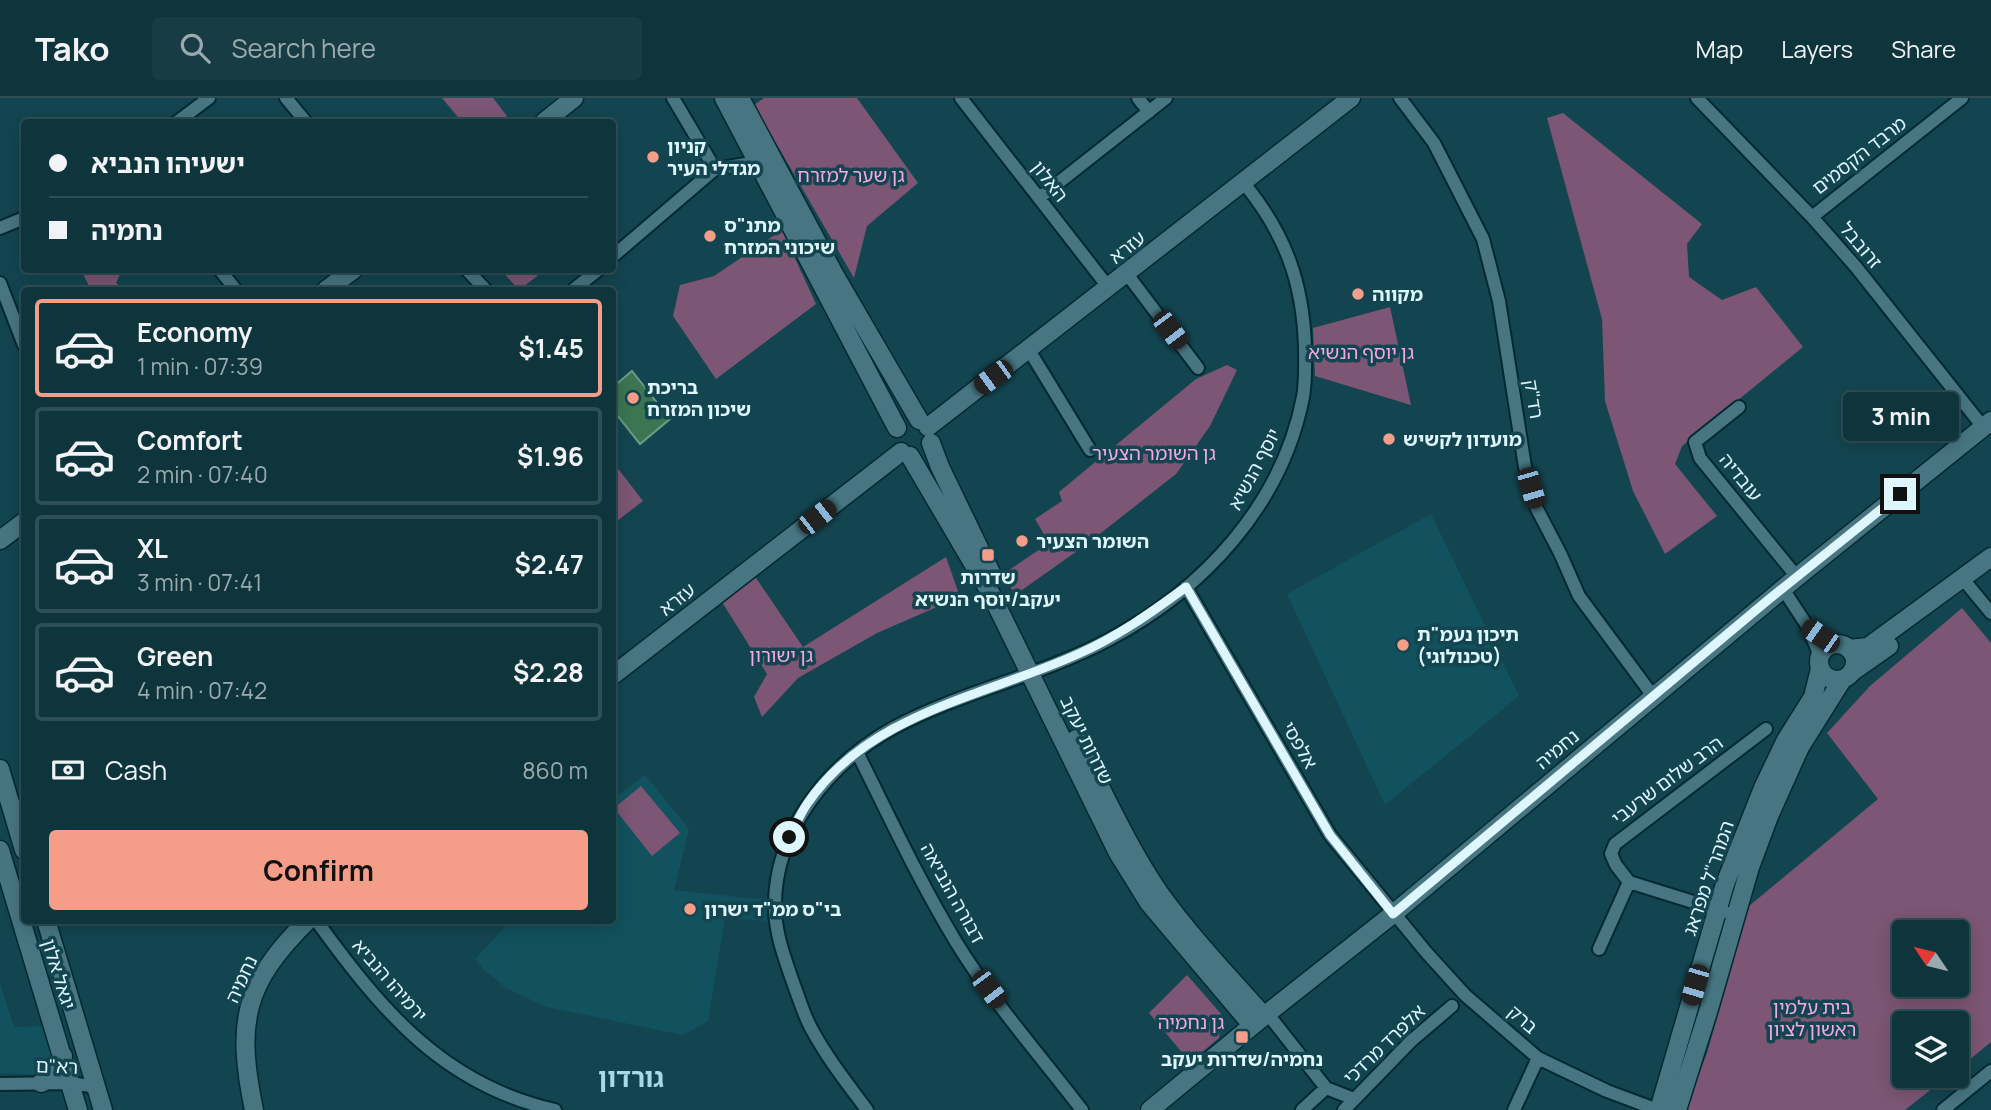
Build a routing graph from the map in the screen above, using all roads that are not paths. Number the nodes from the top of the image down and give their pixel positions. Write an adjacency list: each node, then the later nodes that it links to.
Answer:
1 (209, 98): 15 (street)
2 (286, 98): 16 (street)
3 (574, 98): 17 (street)
4 (673, 98): 19 (street)
5 (724, 98): 18 (street)
6 (740, 98): 43 (street, שדרות יעקב)
7 (961, 98): 21 (street, האלון)
8 (1138, 98): 14 (street)
9 (1166, 98): 14 (street)
10 (1351, 98): 20 (street, עזרא)
11 (1400, 98): 58 (street, רד"ק)
12 (1697, 98): 22 (street, זרובבל)
13 (1962, 98): 22 (street, מרבד הקסמים)
14 (1149, 112): 21 (street)
15 (181, 119)
16 (304, 119)
17 (548, 119)
18 (758, 162): 19 (street); 42 (street)
19 (715, 169): 25 (street)
20 (1244, 183): 30 (street, עזרא); 51 (street, יוסף הנשיא)
21 (1039, 198): 36 (street, האלון)
22 (1812, 217): 41 (street, זרובבל)
23 (21, 219): 24 (street)
24 (0, 228)
25 (616, 254)
26 (222, 273): 32 (street)
27 (350, 273): 33 (street)
28 (470, 273): 34 (street)
29 (594, 273): 35 (street)
30 (1127, 274): 36 (street, עזרא); 39 (street)
31 (0, 283): 37 (street)
32 (234, 287)
33 (330, 287)
34 (482, 287)
35 (577, 287)
36 (1109, 288): 38 (street, עזרא)
37 (21, 337)
38 (1030, 350): 43 (street, עזרא); 44 (street)
39 (1198, 368)
40 (1739, 407): 50 (street, עובדיה)
41 (1987, 424): 50 (street, נחמיה)
42 (897, 428): 43 (street); 45 (street)
43 (926, 430): 45 (street); 55 (street, שדרות יעקב)
44 (1090, 450)
45 (905, 454): 55 (street, שדרות יעקב); 56 (street, עזרא)
46 (21, 524): 47 (street)
47 (0, 540)
48 (1991, 557): 49 (street)
49 (1963, 579): 52 (street); 53 (street)
50 (1790, 583): 54 (street, עובדיה); 58 (street, נחמיה)
51 (1186, 587): 55 (street, יוסף הנשיא); 66 (street, אלפסי)
52 (1948, 590): 54 (street); 57 (street, המהר"ל מפראג)
53 (1991, 613)
54 (1830, 655): 57 (street); 57 (street); 65 (street, המהר"ל מפראג)
55 (1035, 671): 60 (street, יוסף הנשיא); 75 (street, שדרות יעקב)
56 (616, 673)
57 (1847, 676): 67 (street, המהר"ל מפראג)
58 (1653, 696): 66 (street, נחמיה)
59 (1766, 729): 64 (street, הרב שלום שרעבי)
60 (857, 752): 88 (street, יוסף הנשיא); 89 (street, דבורה הנביאה)
61 (0, 769): 62 (street)
62 (21, 840)
63 (0, 850): 68 (street, יגאל אלון)
64 (1629, 882): 65 (street); 73 (street)
65 (1717, 910): 67 (street); 94 (street, המהר"ל מפראג)
66 (1393, 914): 75 (street, נחמיה); 77 (street, ברק)
67 (1736, 915): 95 (street, המהר"ל מפראג)
68 (21, 919)
69 (23, 924): 76 (street, יגאל אלון)
70 (47, 924): 81 (street, יגאל אלון)
71 (304, 924): 86 (street, נחמיה)
72 (319, 924): 87 (street, ירמיהו הנביא)
73 (1599, 949)
74 (1452, 1006): 84 (street, אלפרד מרדכי)
75 (1261, 1018): 82 (street); 90 (street, נחמיה)
76 (63, 1056): 80 (street); 83 (street, יגאל אלון)
77 (1538, 1058): 93 (street); 94 (street, ברק)
78 (1991, 1071): 96 (street)
79 (0, 1084): 80 (street, רא"ם)
80 (32, 1084): 83 (street, רא"ם)
81 (97, 1087): 83 (street, רא"ם); 85 (street, יגאל אלון)
82 (1326, 1088): 84 (street); 91 (street)
83 (74, 1096)
84 (1354, 1099): 92 (street, אלפרד מרדכי)
85 (103, 1110)
86 (254, 1110)
87 (555, 1110)
88 (867, 1110)
89 (1082, 1110)
90 (1150, 1110)
91 (1301, 1110)
92 (1344, 1110)
93 (1514, 1110)
94 (1658, 1110)
95 (1677, 1110)
96 (1943, 1110)

